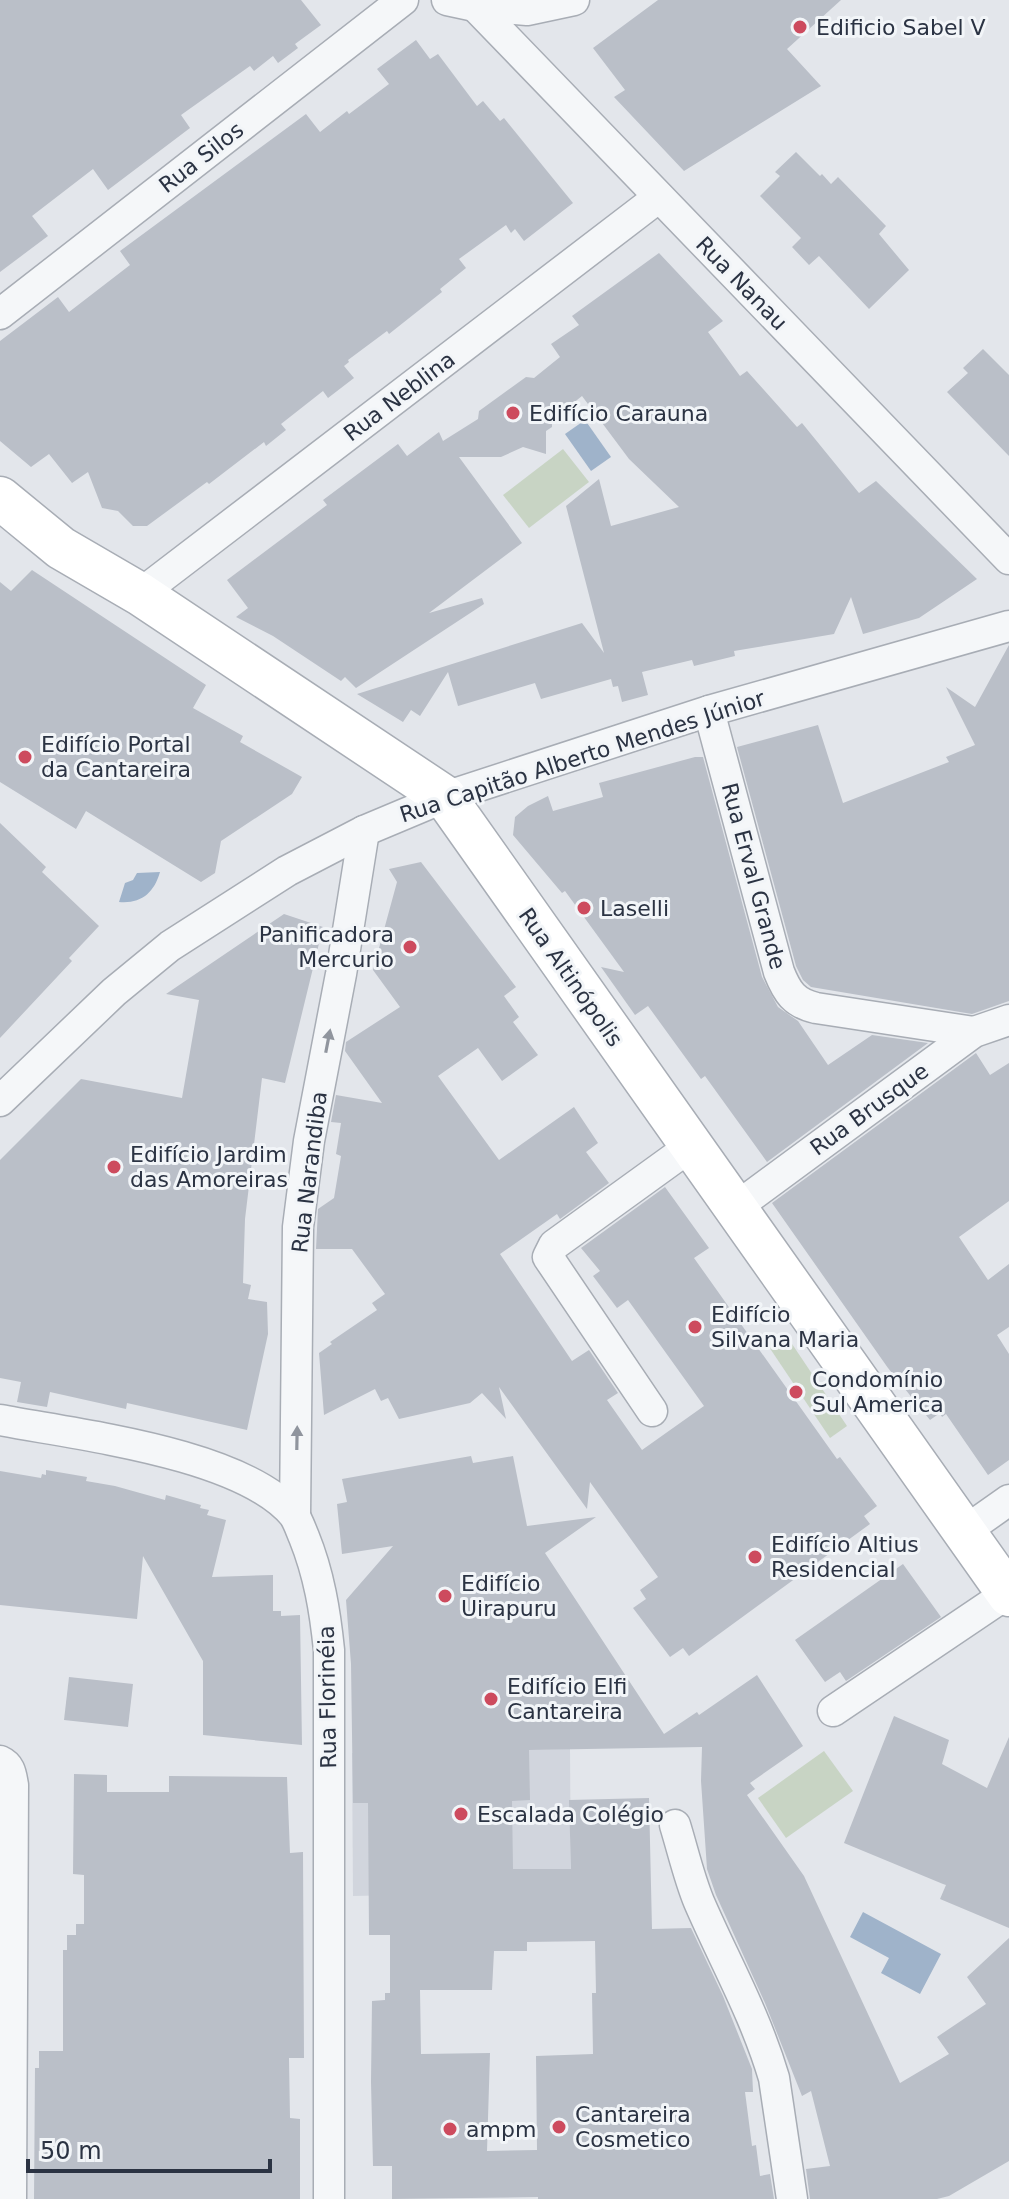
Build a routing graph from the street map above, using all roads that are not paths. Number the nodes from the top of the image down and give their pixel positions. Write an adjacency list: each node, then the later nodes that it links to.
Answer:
1 (403, 0): 5 (street, Rua Silos)
2 (574, 0): 3 (street)
3 (461, 3): 4 (street, Rua Nanau)
4 (659, 197): 7 (street, Rua Nanau); 8 (street, Rua Neblina)
5 (0, 314)
6 (0, 498): 8 (street, Rua Altinópolis)
7 (1009, 559)
8 (140, 594): 11 (street, Rua Altinópolis)
9 (1009, 626): 10 (street, Rua Capitão Alberto Mendes Júnior)
10 (709, 711): 11 (street, Rua Capitão Alberto Mendes Júnior); 14 (street, Rua Erval Grande)
11 (445, 797): 12 (street, Rua Capitão Alberto Mendes Júnior); 16 (street, Rua Altinópolis)
12 (364, 831): 15 (street, Rua Capitão Alberto Mendes Júnior); 21 (street, Rua Narandiba, one-way to 12)
13 (1009, 1020): 14 (street, Rua Brusque)
14 (974, 1032): 17 (street, Rua Brusque)
15 (0, 1101)
16 (691, 1146): 17 (street, Rua Altinópolis); 18 (street)
17 (735, 1208): 22 (street, Rua Altinópolis)
18 (652, 1411)
19 (0, 1420): 21 (street, Rua Florinéia)
20 (1009, 1500): 22 (street)
21 (295, 1516): 28 (street, Rua Florinéia)
22 (965, 1531): 23 (street, Rua Altinópolis)
23 (1008, 1594): 24 (street)
24 (833, 1711)
25 (0, 1761): 27 (street)
26 (675, 1825): 29 (street)
27 (11, 2199)
28 (329, 2199)
29 (792, 2199)

